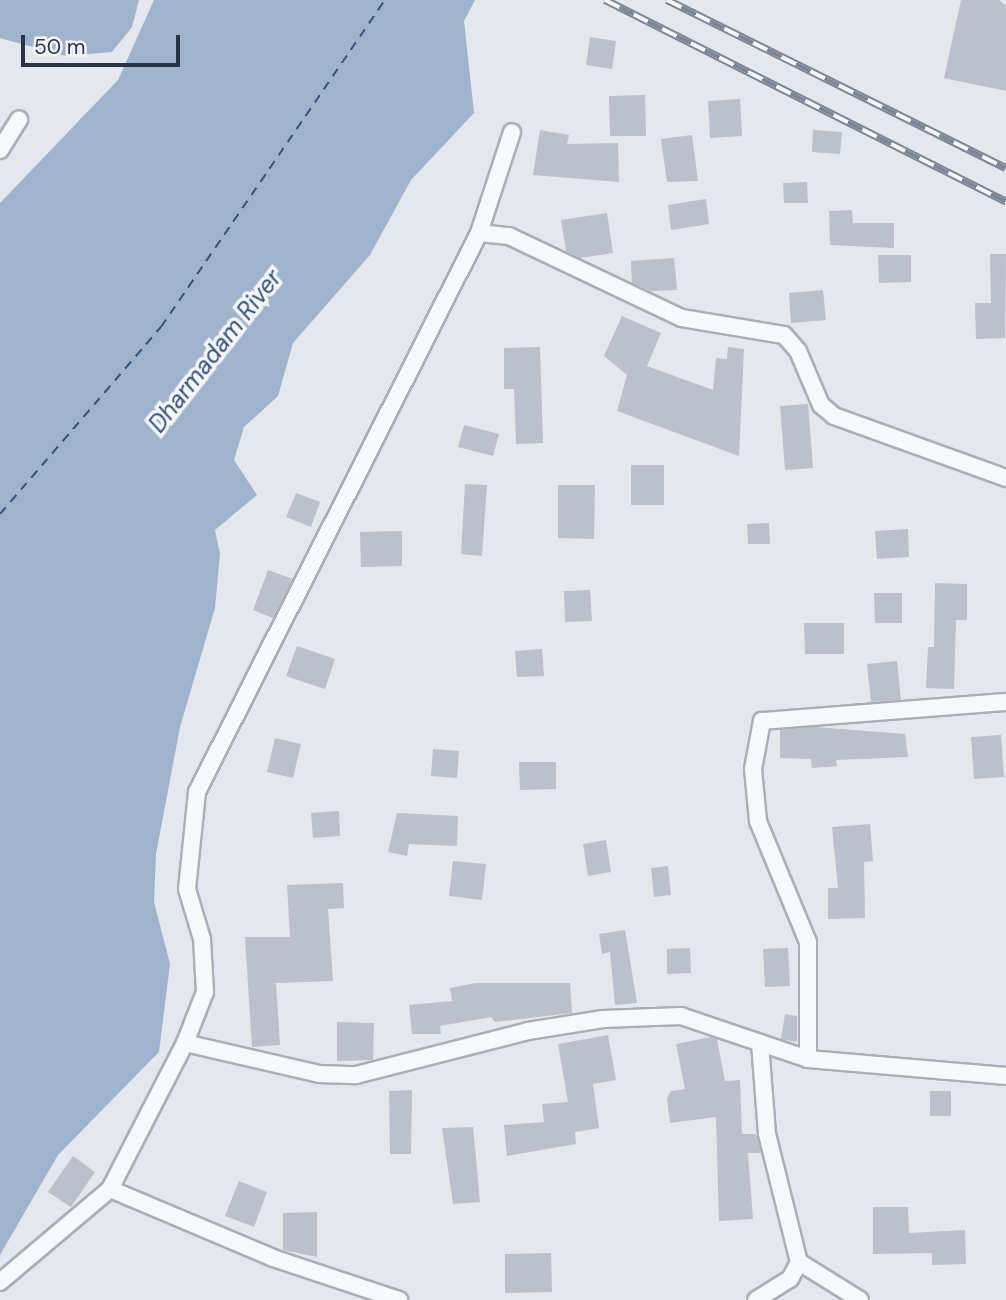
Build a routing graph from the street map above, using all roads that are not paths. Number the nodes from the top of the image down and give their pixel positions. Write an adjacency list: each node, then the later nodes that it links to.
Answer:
1 (19, 119): 3 (street)
2 (512, 132): 4 (street)
3 (0, 150)
4 (479, 233): 5 (street); 7 (street)
5 (1006, 478)
6 (1006, 702): 9 (street)
7 (185, 1043): 8 (street); 11 (street)
8 (760, 1043): 9 (street); 12 (street)
9 (808, 1059): 10 (street)
10 (1006, 1076)
11 (110, 1189): 13 (street); 14 (street)
12 (799, 1262): 15 (street); 16 (street)
13 (0, 1282)
14 (399, 1300)
15 (756, 1300)
16 (860, 1300)

